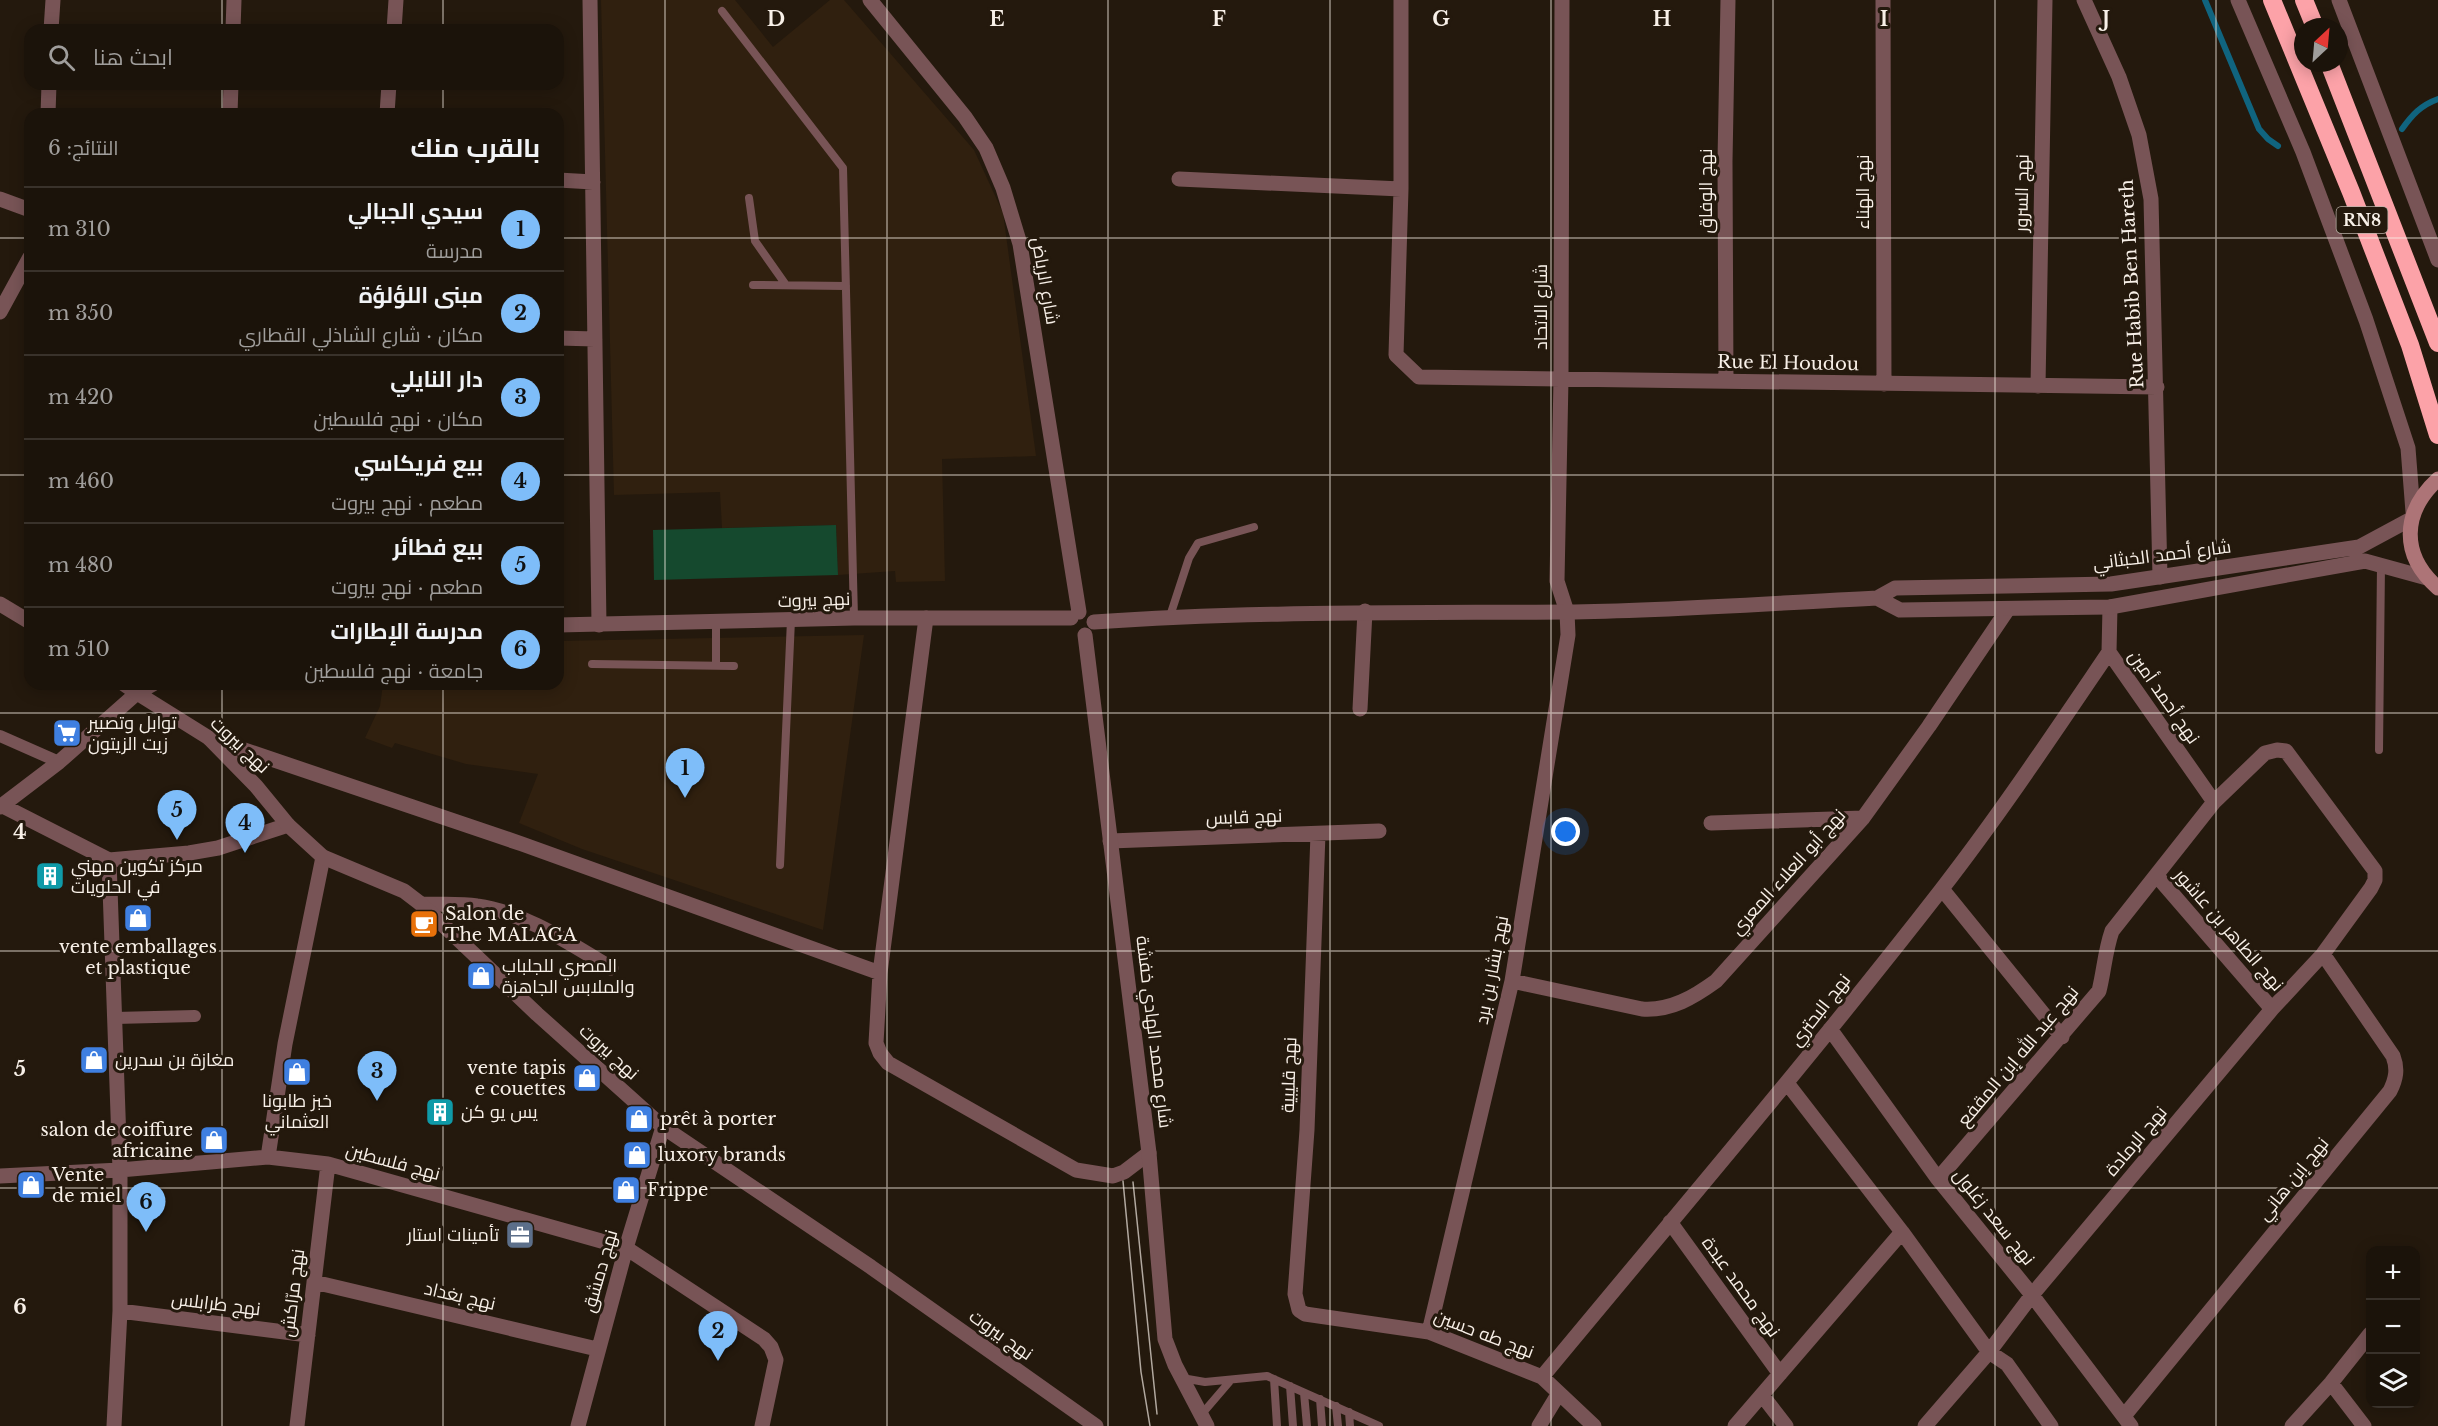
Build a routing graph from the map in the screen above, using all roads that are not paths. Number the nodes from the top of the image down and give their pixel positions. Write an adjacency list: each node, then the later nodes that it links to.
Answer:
1 (53, 0): 18 (street)
2 (234, 0): 19 (street)
3 (396, 0): 20 (street)
4 (590, 0): 30 (street)
5 (870, 0): 63 (street, شارع الرياض)
6 (1401, 0): 31 (street)
7 (1562, 0): 45 (street, شارع الاتحاد)
8 (1728, 0): 46 (street, نهج الوفاق)
9 (1883, 0): 47 (street, نهج الهناء)
10 (2045, 0): 48 (street, نهج السرور)
11 (2084, 0): 49 (street, Rue Habib Ben Hareth)
12 (2238, 0): 52 (street)
13 (2304, 0): 17 (highway)
14 (2339, 0): 35 (street)
15 (2274, 4): 50 (highway, RN8)
16 (722, 11): 40 (lane)
17 (2311, 18)
18 (51, 24)
19 (233, 24)
20 (394, 24)
21 (2333, 72): 44 (highway, RN8)
22 (49, 90): 25 (street)
23 (231, 90): 26 (street)
24 (389, 90): 27 (street)
25 (48, 108)
26 (230, 108)
27 (387, 108)
28 (1179, 179): 31 (street)
29 (564, 180): 30 (street)
30 (593, 182): 43 (street)
31 (1401, 189): 45 (street, Rue El Houdou)
32 (749, 198): 39 (lane)
33 (0, 199): 34 (street)
34 (24, 208)
35 (2432, 224): 36 (street)
36 (2438, 260)
37 (24, 268): 41 (street)
38 (753, 285): 39 (lane)
39 (786, 285): 40 (lane)
40 (846, 286): 66 (lane)
41 (0, 312)
42 (564, 338): 43 (street)
43 (595, 339): 72 (street)
44 (2438, 343)
45 (1561, 379): 46 (street, Rue El Houdou); 62 (street, شارع الاتحاد)
46 (1726, 381): 47 (street, Rue El Houdou)
47 (1884, 384): 48 (street, Rue El Houdou)
48 (2038, 386): 49 (street, Rue El Houdou)
49 (2157, 387): 55 (street, Rue Habib Ben Hareth)
50 (2438, 435)
51 (2438, 479): 52 (main road)
52 (2412, 516): 55 (street, شارع أحمد الخبثاني); 56 (main road)
53 (1254, 527): 64 (lane)
54 (2381, 565): 56 (street); 59 (street); 84 (lane)
55 (2160, 577): 57 (street, شارع أحمد الخبثاني)
56 (2432, 583)
57 (1877, 598): 60 (street); 62 (street)
58 (0, 604): 65 (street)
59 (2110, 607): 60 (street); 74 (street, نهج أحمد أمين)
60 (2008, 609): 88 (street, نهج أبو العلاء المعري)
61 (1365, 611): 62 (street); 64 (street); 81 (street)
62 (1567, 612): 104 (street, نهج بشار بن برد)
63 (1075, 615): 67 (street, نهج بيروت); 70 (street); 73 (street)
64 (1170, 616): 70 (street)
65 (24, 618)
66 (854, 618): 67 (street, نهج بيروت); 68 (street, نهج بيروت)
67 (926, 618): 103 (street)
68 (790, 620): 69 (street, نهج بيروت); 96 (lane)
69 (716, 622): 72 (street, نهج بيروت); 76 (lane)
70 (1094, 622): 73 (street)
71 (564, 625): 72 (street, نهج بيروت)
72 (599, 625)
73 (1085, 635): 93 (street, شارع محمد الهادي خفشة)
74 (2109, 652): 86 (street, نهج أحمد أمين); 99 (street, نهج البحتري)
75 (592, 664): 76 (lane)
76 (717, 664): 77 (lane)
77 (734, 666)
78 (133, 690): 80 (street, نهج بيروت)
79 (142, 690): 80 (street)
80 (137, 693): 83 (street, نهج بيروت); 85 (street)
81 (1360, 709)
82 (0, 736): 85 (street)
83 (209, 738): 90 (street, نهج بيروت); 103 (street)
84 (2379, 750)
85 (58, 762): 87 (street)
86 (2214, 802): 97 (street, نهج عبد الله إبن المقفع); 98 (street, نهج عبد الله إبن المقفع)
87 (2, 807): 95 (street)
88 (1863, 818): 89 (street); 104 (street, نهج أبو العلاء المعري)
89 (1711, 824)
90 (288, 825): 94 (street, نهج بيروت); 95 (street)
91 (1379, 831): 92 (street, نهج قابس)
92 (1318, 834): 93 (street, نهج قابس); 124 (street, نهج قليبية)
93 (1110, 841): 112 (street, شارع محمد الهادي خفشة)
94 (323, 857): 100 (street, نهج بيروت); 113 (street)
95 (109, 860): 107 (street)
96 (780, 865)
97 (2157, 876): 105 (street, نهج الطاهر بن عاشور); 109 (street, نهج عبد الله إبن المقفع)
98 (2375, 880): 101 (street, نهج الرمادة)
99 (1942, 889): 108 (street, نهج البحتري); 109 (street)
100 (421, 904): 102 (street); 111 (street, نهج بيروت)
101 (2323, 954): 105 (street, نهج الرمادة); 144 (street, نهج إبن هاني)
102 (611, 968)
103 (880, 973): 112 (street)
104 (1512, 981): 125 (street, نهج بشار بن برد)
105 (2272, 1009): 122 (street, نهج الرمادة)
106 (195, 1016): 107 (street)
107 (115, 1018): 115 (street)
108 (1830, 1029): 110 (street, نهج البحتري); 117 (street, نهج سعد زغلول)
109 (2062, 1036): 117 (street, نهج عبد الله إبن المقفع)
110 (1787, 1083): 118 (street, نهج البحتري); 119 (street)
111 (663, 1127): 120 (street, نهج دمشق); 150 (street, نهج بيروت)
112 (1149, 1154): 132 (street, شارع محمد الهادي خفشة)
113 (268, 1157): 114 (street, نهج فلسطين); 115 (street, نهج فلسطين)
114 (328, 1164): 120 (street, نهج فلسطين); 121 (street, نهج مرّاكش)
115 (120, 1170): 116 (street, نهج فلسطين); 123 (street)
116 (0, 1176)
117 (1938, 1179): 122 (street, نهج سعد زغلول)
118 (1670, 1222): 130 (street, نهج محمد عبدة); 131 (street, نهج البحتري)
119 (1902, 1232): 129 (street); 130 (street)
120 (626, 1248): 128 (street, نهج دمشق); 149 (street, نهج فلسطين)
121 (314, 1282): 126 (street, نهج مرّاكش); 128 (street, نهج بغداد)
122 (2032, 1295): 129 (street, نهج الرمادة); 144 (street, نهج سعد زغلول)
123 (120, 1311): 126 (street, نهج طرابلس); 146 (street)
124 (1305, 1314): 125 (street, نهج طه حسين)
125 (1429, 1332): 131 (street, نهج طه حسين)
126 (308, 1335): 147 (street, نهج مرّاكش)
127 (2366, 1339): 135 (street)
128 (597, 1349): 148 (street, نهج دمشق)
129 (1989, 1352): 162 (street, نهج الرمادة); 163 (street)
130 (1780, 1374): 139 (street)
131 (1542, 1377): 138 (street, نهج طه حسين)
132 (1182, 1378): 134 (lane); 143 (street, شارع محمد الهادي خفشة)
133 (1274, 1379): 134 (lane); 136 (lane); 151 (lane)
134 (1231, 1380): 143 (lane)
135 (2331, 1383): 164 (street); 165 (street)
136 (1290, 1386): 137 (lane); 152 (lane)
137 (1304, 1393): 140 (lane); 153 (lane)
138 (1559, 1394): 158 (street); 159 (street, نهج طه حسين)
139 (1762, 1395): 160 (street); 161 (street)
140 (1320, 1399): 141 (lane); 154 (lane)
141 (1336, 1406): 142 (lane); 155 (lane)
142 (1349, 1412): 145 (lane); 156 (lane)
143 (1204, 1420)
144 (2128, 1421)
145 (1365, 1422): 157 (lane)
146 (114, 1426)
147 (297, 1426)
148 (578, 1426)
149 (762, 1426)
150 (1096, 1426)
151 (1277, 1426)
152 (1293, 1426)
153 (1307, 1426)
154 (1322, 1426)
155 (1338, 1426)
156 (1350, 1426)
157 (1378, 1426)
158 (1539, 1426)
159 (1594, 1426)
160 (1735, 1426)
161 (1786, 1426)
162 (1925, 1426)
163 (2051, 1426)
164 (2292, 1426)
165 (2364, 1426)

